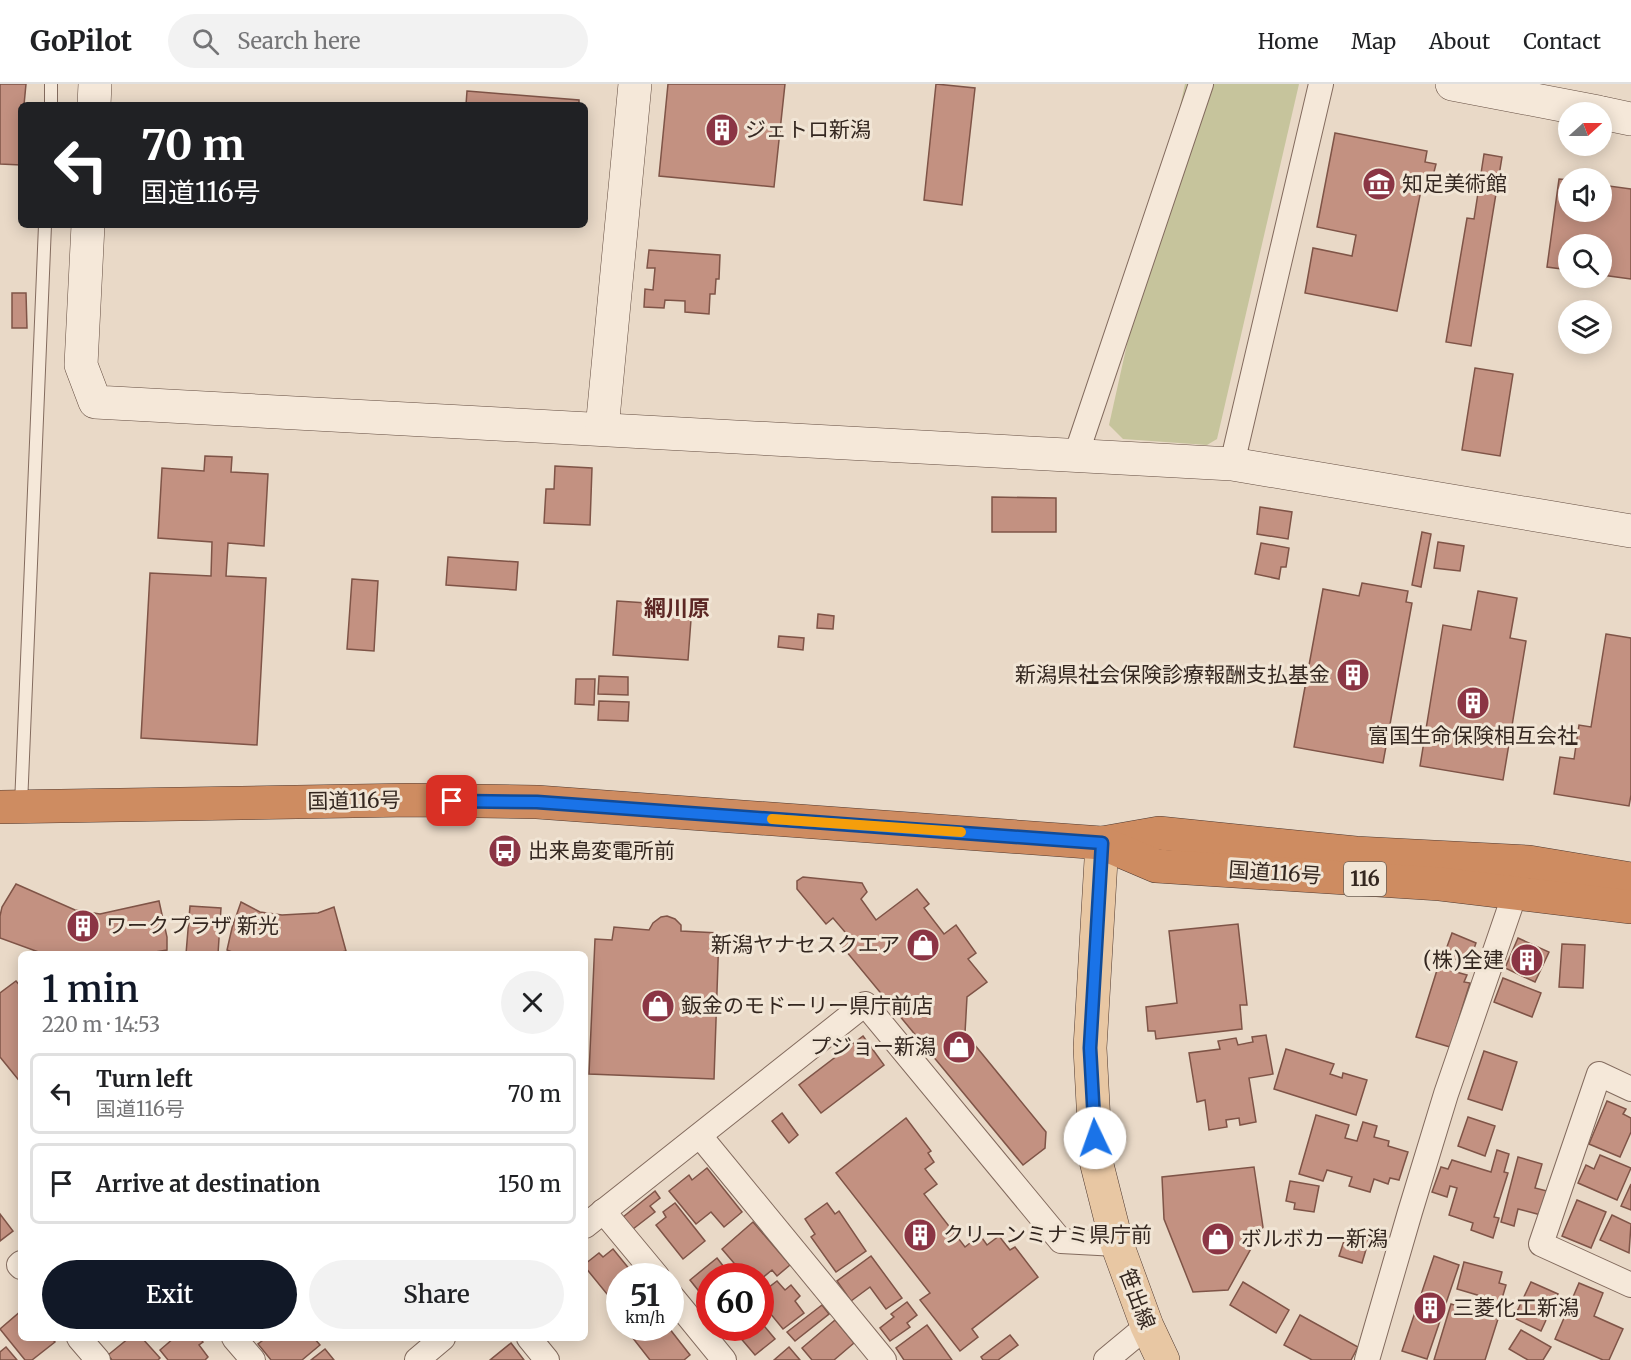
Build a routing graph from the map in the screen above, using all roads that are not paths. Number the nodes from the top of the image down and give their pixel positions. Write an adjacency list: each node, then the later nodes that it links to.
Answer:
1 (51, 84): 7 (lane)
2 (95, 84): 8 (street)
3 (635, 84): 14 (street)
4 (1201, 84): 15 (street)
5 (1321, 84): 16 (street)
6 (1452, 84): 9 (street)
7 (51, 102)
8 (94, 102)
9 (1558, 104)
10 (1612, 115): 11 (street)
11 (1631, 119)
12 (45, 228): 18 (lane)
13 (88, 228): 14 (street)
14 (602, 429): 15 (street)
15 (1076, 455): 16 (street)
16 (1232, 464): 17 (street)
17 (1631, 531)
18 (10, 807): 19 (highway, 国道116号 / 116)
19 (1102, 843): 20 (highway, 国道116号 / 116); 21 (highway, 国道116号 / 116); 26 (main road, 笹出線)
20 (1631, 879)
21 (1515, 894): 22 (highway, 国道116号 / 116); 43 (street)
22 (1631, 907)
23 (1631, 1089): 28 (street)
24 (700, 1136): 25 (street); 26 (street); 40 (street)
25 (594, 1218): 27 (street)
26 (1117, 1244): 30 (main road, 笹出線)
27 (643, 1263)
28 (1631, 1285)
29 (684, 1311): 39 (street)
30 (1147, 1326): 41 (street); 42 (main road, 笹出線)
31 (82, 1341): 35 (street)
32 (237, 1341): 36 (street)
33 (440, 1341): 37 (street)
34 (531, 1341): 38 (street)
35 (98, 1360)
36 (253, 1360)
37 (417, 1360)
38 (547, 1360)
39 (724, 1360)
40 (884, 1360)
41 (1106, 1360)
42 (1163, 1360)
43 (1367, 1360)

